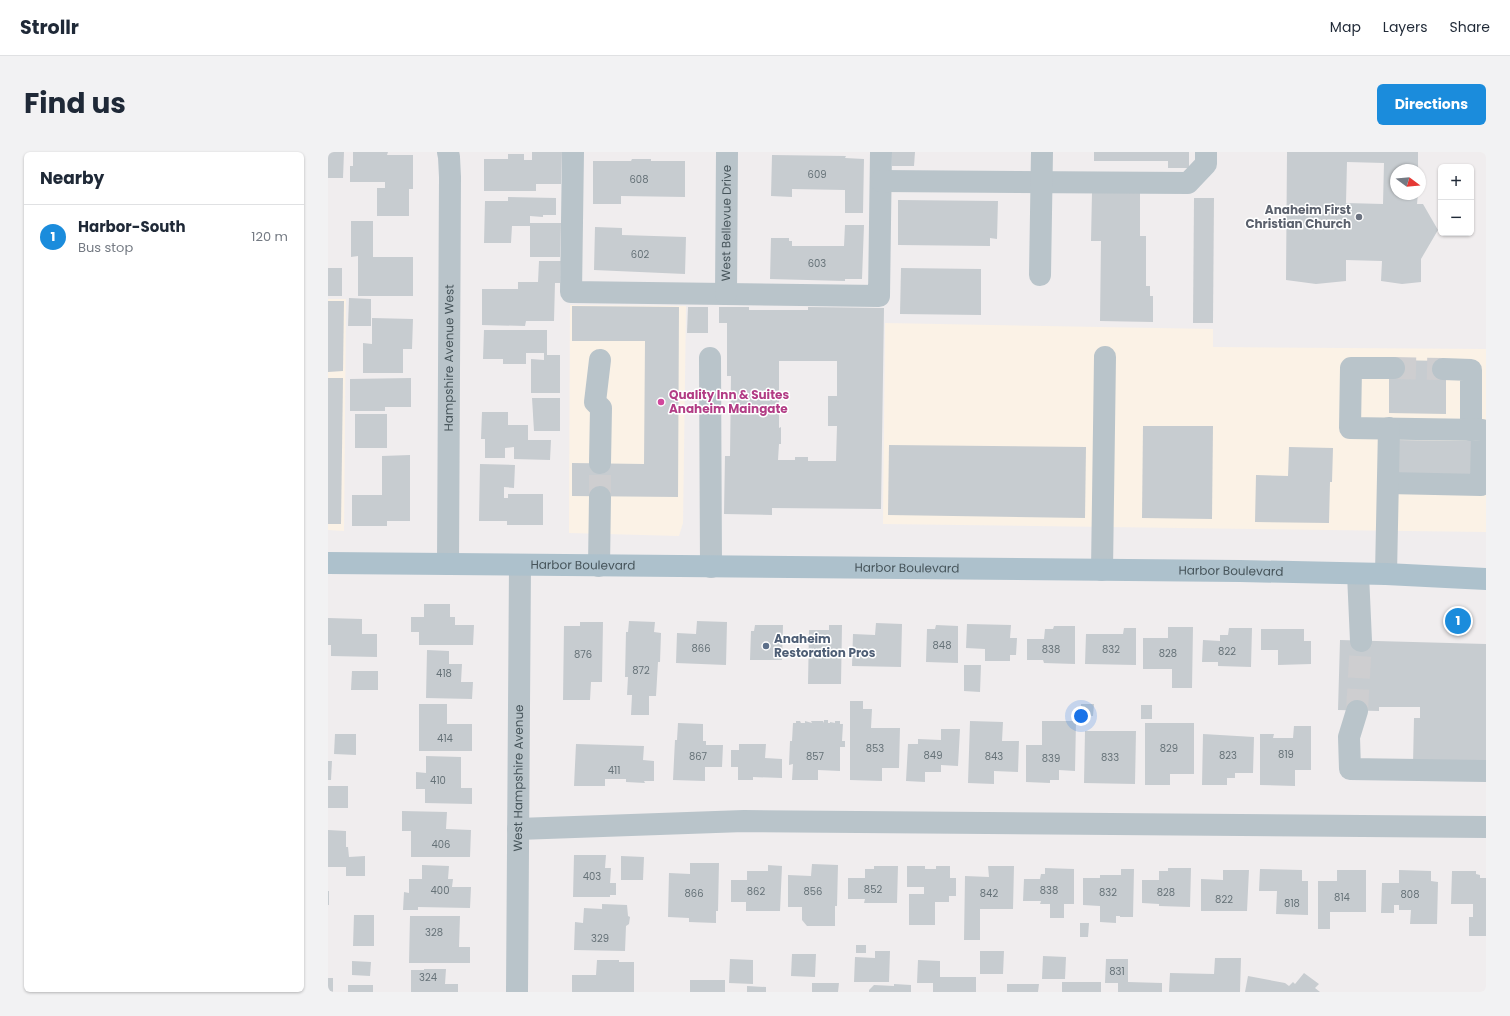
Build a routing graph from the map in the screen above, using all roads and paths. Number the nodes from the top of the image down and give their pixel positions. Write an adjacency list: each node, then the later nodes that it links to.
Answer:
1 (448, 152): 22 (street, Hampshire Avenue West)
2 (573, 152): 10 (street)
3 (727, 152): 10 (street, West Bellevue Drive)
4 (881, 152): 7 (street)
5 (1042, 152): 8 (street)
6 (1206, 152): 8 (street)
7 (881, 181): 8 (street); 10 (street)
8 (1041, 182): 9 (street)
9 (1040, 275)
10 (726, 294)
11 (1105, 357): 26 (street)
12 (710, 358): 25 (street)
13 (600, 360): 18 (street)
14 (1394, 368): 17 (street)
15 (1443, 369): 16 (street)
16 (1480, 427): 17 (street); 19 (street)
17 (1389, 428): 19 (street)
18 (600, 463)
19 (1388, 483): 28 (street)
20 (600, 497): 24 (street)
21 (328, 563): 22 (main road, Harbor Boulevard)
22 (448, 564): 23 (main road, Harbor Boulevard)
23 (520, 565): 24 (main road, Harbor Boulevard); 34 (street, West Hampshire Avenue)
24 (599, 566): 25 (main road, Harbor Boulevard)
25 (711, 567): 26 (main road, Harbor Boulevard)
26 (1102, 570): 27 (main road, Harbor Boulevard)
27 (1358, 574): 28 (main road, Harbor Boulevard); 30 (street)
28 (1386, 574): 29 (main road, Harbor Boulevard)
29 (1486, 578)
30 (1361, 641)
31 (1358, 711): 32 (street)
32 (1486, 771)
33 (1486, 827): 34 (street)
34 (518, 829): 35 (street, West Hampshire Avenue)
35 (517, 992)

